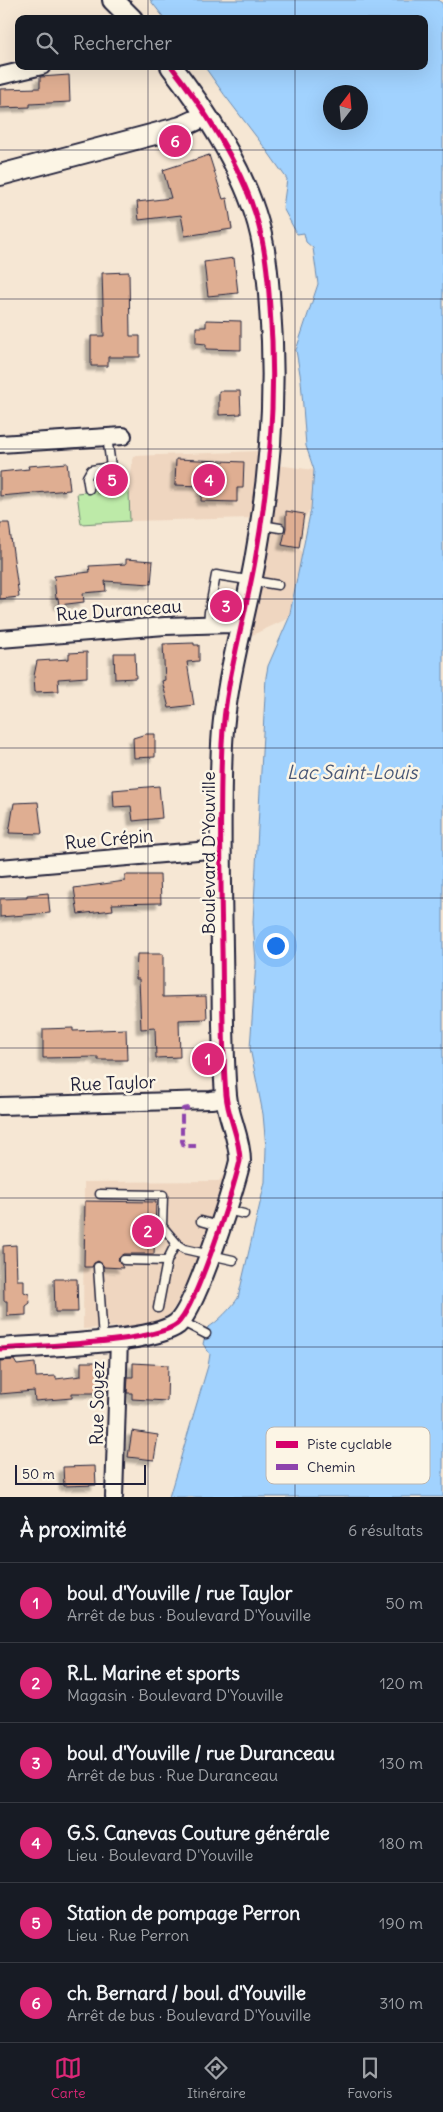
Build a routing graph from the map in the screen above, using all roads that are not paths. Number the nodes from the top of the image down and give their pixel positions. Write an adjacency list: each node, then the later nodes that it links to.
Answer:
1 (113, 0): 2 (street)
2 (128, 15)
3 (25, 70): 5 (street)
4 (174, 70): 6 (street, Boulevard D'Youville)
5 (0, 76)
6 (205, 116): 7 (street); 12 (street, Boulevard D'Youville)
7 (0, 175)
8 (107, 436): 9 (street); 10 (street); 11 (lane)
9 (123, 436)
10 (0, 444)
11 (89, 489)
12 (252, 579): 13 (lane); 14 (lane); 15 (street, Boulevard D'Youville)
13 (278, 585)
14 (208, 625): 15 (street, Rue Duranceau); 16 (street, Rue Duranceau)
15 (241, 627): 17 (street, Boulevard D'Youville)
16 (0, 639)
17 (220, 850): 18 (street, Rue Crépin); 19 (street, Boulevard D'Youville)
18 (0, 868)
19 (226, 1098): 20 (street, Rue Taylor); 23 (street, Boulevard D'Youville)
20 (0, 1106)
21 (100, 1194): 24 (lane)
22 (244, 1214): 23 (lane)
23 (217, 1223): 25 (street, Boulevard D'Youville)
24 (176, 1243): 25 (lane); 28 (lane)
25 (209, 1255): 27 (lane); 31 (street, Boulevard D'Youville)
26 (124, 1260): 28 (lane)
27 (233, 1260)
28 (167, 1261): 30 (lane)
29 (98, 1267): 33 (lane)
30 (158, 1308)
31 (180, 1320): 32 (lane); 33 (street)
32 (206, 1334)
33 (111, 1340): 34 (street); 35 (street, Rue Soyez)
34 (0, 1349)
35 (114, 1497)

